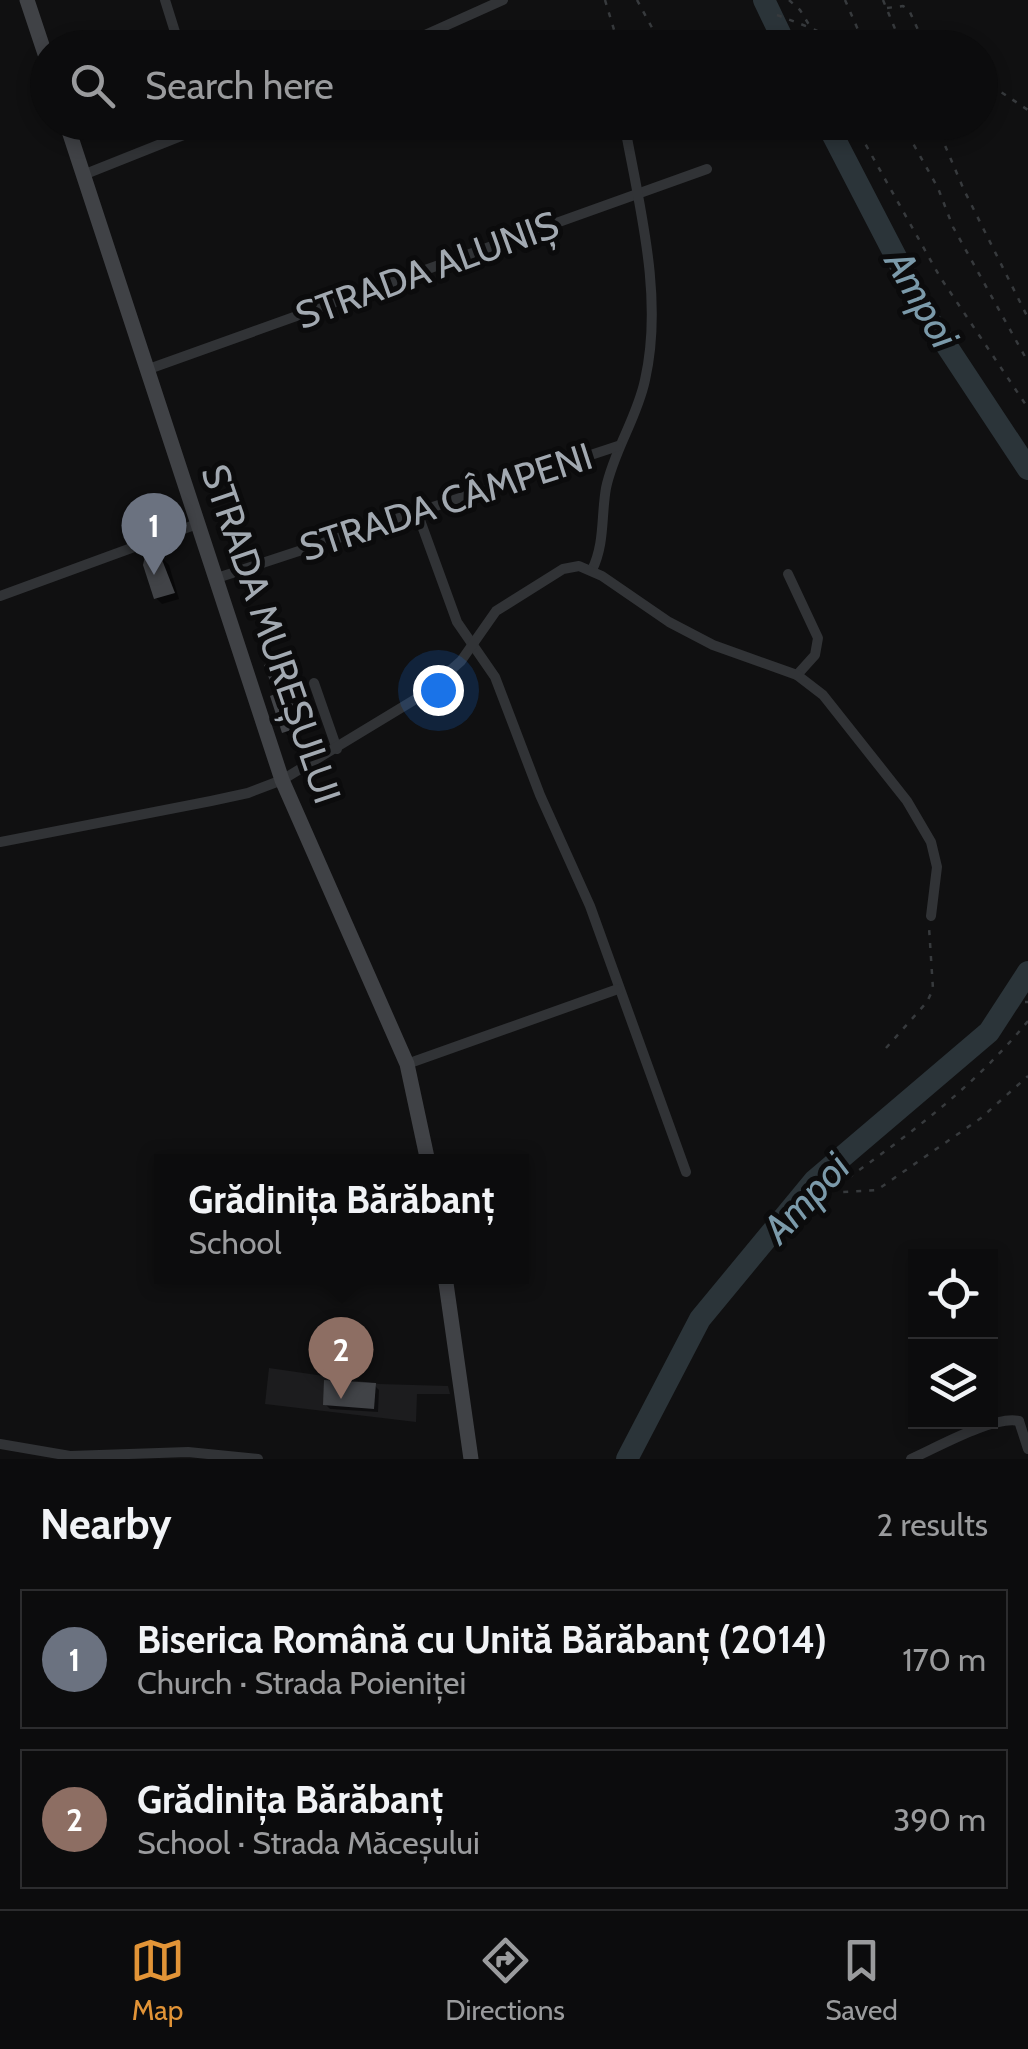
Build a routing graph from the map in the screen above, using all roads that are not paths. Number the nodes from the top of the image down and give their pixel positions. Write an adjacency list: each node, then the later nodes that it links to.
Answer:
1 (164, 0): 5 (street)
2 (504, 0): 6 (street)
3 (26, 1): 4 (street)
4 (36, 30)
5 (174, 30)
6 (436, 30)
7 (72, 140): 11 (street, STRADA MUREȘULUI)
8 (170, 140): 11 (street)
9 (627, 140): 12 (street, STRADA CÂMPENI)
10 (707, 169): 12 (street, STRADA ALUNIȘ)
11 (84, 175): 13 (street, STRADA MUREȘULUI)
12 (638, 195): 13 (street, STRADA ALUNIȘ); 14 (street, STRADA CÂMPENI)
13 (146, 370): 16 (street, STRADA MUREȘULUI)
14 (618, 446): 15 (street, STRADA CÂMPENI); 17 (street, STRADA CÂMPENI)
15 (416, 512): 19 (street, STRADA CÂMPENI); 21 (street)
16 (197, 524): 19 (street, STRADA MUREȘULUI); 20 (street)
17 (592, 570): 21 (street); 22 (street)
18 (788, 574): 22 (street)
19 (217, 578): 25 (street, STRADA MUREȘULUI)
20 (0, 596)
21 (472, 648): 24 (street); 28 (street)
22 (797, 675): 27 (street)
23 (314, 683): 24 (street)
24 (337, 749): 25 (street)
25 (282, 780): 26 (street); 29 (street, STRADA MUREȘULUI)
26 (0, 842)
27 (931, 916)
28 (618, 989): 29 (street); 31 (street)
29 (407, 1064): 30 (street, STRADA MUREȘULUI)
30 (426, 1154)
31 (686, 1172)
32 (446, 1284): 38 (street)
33 (1023, 1417): 35 (street); 39 (street)
34 (0, 1444): 36 (street)
35 (1028, 1454)
36 (69, 1458): 37 (street)
37 (258, 1459)
38 (471, 1459)
39 (911, 1459)

